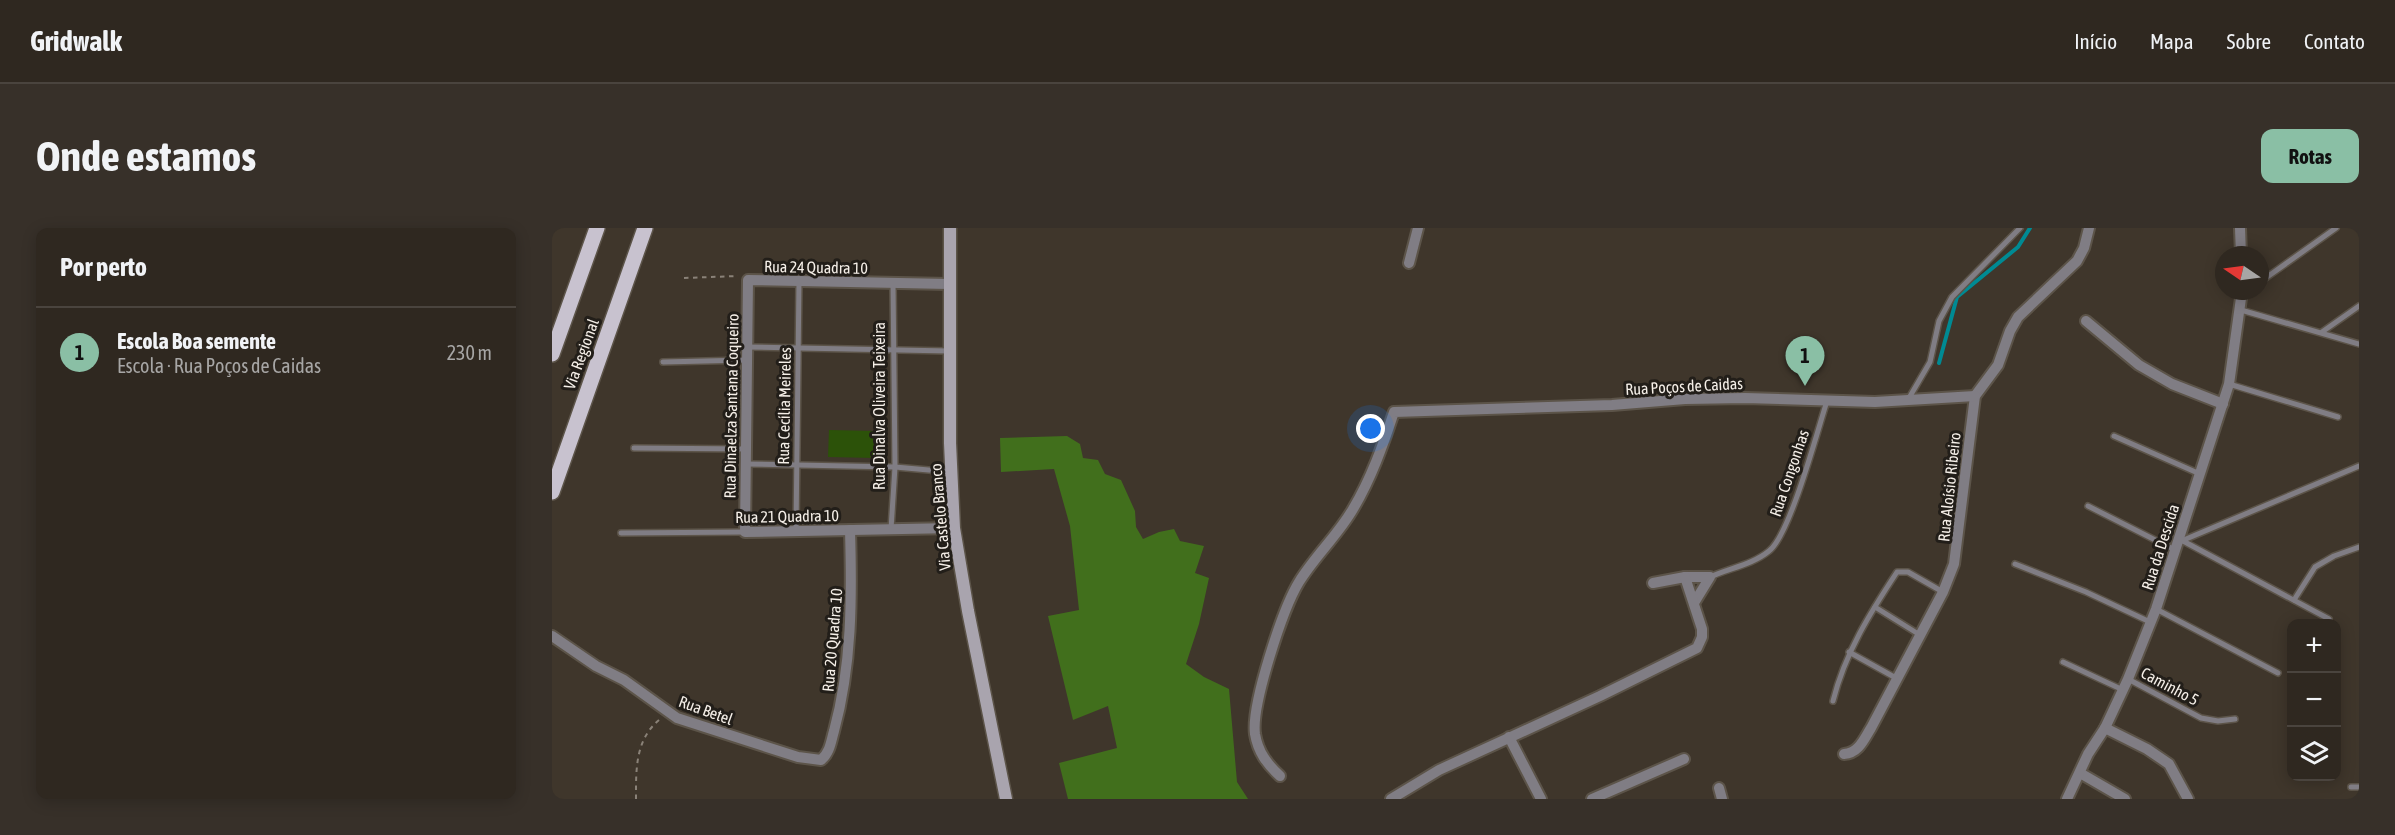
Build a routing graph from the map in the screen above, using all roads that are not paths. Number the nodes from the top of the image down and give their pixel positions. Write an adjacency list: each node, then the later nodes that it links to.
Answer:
1 (597, 228): 26 (main road, Via Regional)
2 (645, 228): 44 (main road, Via Regional)
3 (950, 228): 15 (main road, Via Castelo Branco)
4 (1418, 228): 10 (street)
5 (2020, 228): 32 (lane)
6 (2089, 228): 30 (street)
7 (2240, 228): 9 (street)
8 (2336, 228): 11 (lane)
9 (2241, 246)
10 (1409, 263)
11 (2269, 276)
12 (748, 280): 13 (street, Rua 24 Quadra 10); 22 (street, Rua Dinaelza Santana Coqueiro)
13 (799, 281): 14 (street, Rua 24 Quadra 10); 23 (lane, Rua Cecília Meireles)
14 (893, 283): 15 (street, Rua 24 Quadra 10); 24 (lane, Rua Dinalva Oliveira Teixeira)
15 (949, 284): 25 (main road, Via Castelo Branco)
16 (2243, 300): 18 (street, Rua da Descida)
17 (2359, 306): 20 (lane)
18 (2241, 310): 20 (lane); 29 (street, Rua da Descida)
19 (2086, 321): 33 (street)
20 (2322, 332): 21 (lane)
21 (2359, 344)
22 (747, 347): 23 (lane); 27 (street, Rua Dinaelza Santana Coqueiro)
23 (798, 348): 24 (lane); 39 (lane, Rua Cecília Meireles)
24 (892, 350): 25 (lane); 41 (lane, Rua Dinalva Oliveira Teixeira)
25 (950, 351): 42 (main road, Via Castelo Branco)
26 (552, 354)
27 (747, 360): 28 (lane); 37 (street, Rua Dinaelza Santana Coqueiro)
28 (663, 362)
29 (2229, 384): 33 (street, Rua da Descida); 34 (lane)
30 (1975, 396): 32 (street, Rua Poços de Caidas); 58 (street, Rua Aloísio Ribeiro)
31 (1827, 401): 32 (street, Rua Poços de Caidas); 56 (lane, Rua Congonhas); 81 (street, Rua Poços de Caidas)
32 (1908, 401)
33 (2223, 404): 43 (street, Rua da Descida)
34 (2338, 417)
35 (2114, 436): 43 (lane)
36 (634, 448): 37 (lane)
37 (746, 449): 38 (street, Rua Dinaelza Santana Coqueiro)
38 (745, 464): 39 (lane); 50 (street, Rua Dinaelza Santana Coqueiro)
39 (796, 464): 41 (lane); 49 (lane, Rua Cecília Meireles)
40 (2359, 466): 52 (lane)
41 (895, 467): 42 (lane); 47 (lane, Rua Dinalva Oliveira Teixeira)
42 (951, 472): 46 (main road, Via Castelo Branco)
43 (2200, 474): 52 (street, Rua da Descida)
44 (552, 492)
45 (2088, 506): 52 (lane)
46 (954, 528): 47 (street, Rua 21 Quadra 10); 85 (main road, Via Castelo Branco)
47 (891, 529): 48 (street, Rua 21 Quadra 10)
48 (850, 530): 49 (street, Rua 21 Quadra 10); 77 (street, Rua 20 Quadra 10)
49 (796, 531): 50 (street, Rua 21 Quadra 10)
50 (745, 532): 51 (lane, Rua 21 Quadra 10)
51 (621, 533)
52 (2178, 544): 59 (lane); 62 (street, Rua da Descida)
53 (2359, 547): 59 (lane)
54 (2015, 564): 64 (lane)
55 (1685, 577): 56 (street); 57 (street); 60 (street)
56 (1710, 577): 60 (street)
57 (1653, 583)
58 (1943, 592): 61 (lane); 65 (street, Rua Aloísio Ribeiro)
59 (2294, 600): 63 (lane)
60 (1694, 603): 76 (street)
61 (1875, 607): 65 (lane); 67 (lane)
62 (2156, 609): 64 (street, Rua da Descida); 69 (lane)
63 (2329, 619)
64 (2150, 622): 71 (street, Rua da Descida)
65 (1920, 635): 70 (street, Rua Aloísio Ribeiro)
66 (552, 636): 77 (street, Rua Betel)
67 (1849, 652): 70 (lane); 73 (lane)
68 (2063, 662): 72 (lane)
69 (2278, 673)
70 (1896, 678): 78 (street, Rua Aloísio Ribeiro)
71 (2128, 679): 72 (street, Rua da Descida); 74 (lane, Caminho 5)
72 (2123, 690): 75 (street, Rua da Descida)
73 (1833, 701)
74 (2235, 718)
75 (2105, 728): 80 (street, Rua da Descida); 91 (street)
76 (1509, 737): 86 (street); 87 (street)
77 (829, 750)
78 (1844, 754)
79 (1684, 759): 84 (street)
80 (2080, 773): 89 (street, Rua da Descida); 90 (street)
81 (1280, 776)
82 (2351, 787): 83 (lane)
83 (2359, 787)
84 (1613, 795): 88 (street)
85 (1006, 799)
86 (1391, 799)
87 (1541, 799)
88 (1592, 799)
89 (2067, 799)
90 (2125, 799)
91 (2187, 799)

